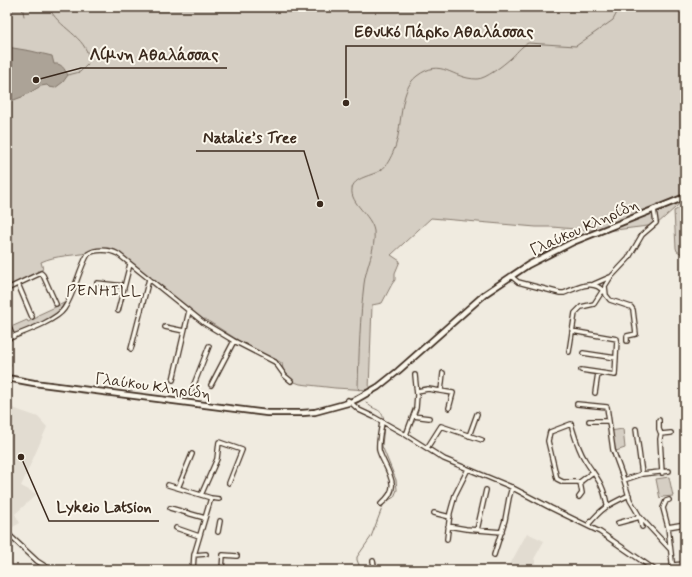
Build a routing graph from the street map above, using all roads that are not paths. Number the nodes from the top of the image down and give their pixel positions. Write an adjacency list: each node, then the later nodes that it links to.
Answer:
1 (685, 197): 2 (main road, Γλαύκου Κληρίδη)
2 (654, 209): 4 (street); 5 (main road, Γλαύκου Κληρίδη)
3 (130, 264): 6 (street); 10 (street); 21 (street)
4 (612, 275): 9 (street); 12 (street)
5 (511, 276): 9 (street); 42 (main road, Γλαύκου Κληρίδη)
6 (150, 279): 15 (street); 26 (street)
7 (97, 283): 10 (street)
8 (18, 284): 11 (street); 13 (street); 16 (street)
9 (593, 285): 12 (street)
10 (124, 286): 14 (street)
11 (7, 289)
12 (604, 290): 20 (street); 24 (street)
13 (56, 304)
14 (118, 311)
15 (189, 311): 19 (street); 23 (street)
16 (32, 317)
17 (7, 323): 21 (street)
18 (165, 327): 19 (street)
19 (184, 331): 35 (street)
20 (572, 331): 27 (street); 29 (street)
21 (13, 337): 22 (street)
22 (7, 339)
23 (234, 341): 36 (street); 37 (street)
24 (627, 341)
25 (209, 346): 40 (street)
26 (131, 349)
27 (569, 352)
28 (583, 353): 29 (street)
29 (616, 358): 32 (street)
30 (581, 370): 32 (street)
31 (443, 373): 39 (street)
32 (598, 373): 41 (street)
33 (415, 375): 38 (street)
34 (7, 378): 42 (main road, Γλαύκου Κληρίδη)
35 (173, 380)
36 (291, 381)
37 (211, 385)
38 (417, 391): 39 (street); 46 (street)
39 (441, 391): 44 (street)
40 (191, 392)
41 (595, 393)
42 (349, 401): 51 (street)
43 (577, 404): 50 (street)
44 (449, 408)
45 (477, 414): 56 (street)
46 (413, 416): 47 (street); 55 (street)
47 (429, 418)
48 (659, 420): 54 (street)
49 (589, 421): 50 (street)
50 (609, 421): 65 (street)
51 (383, 422): 55 (street); 78 (street)
52 (636, 429): 64 (street)
53 (671, 433): 54 (street)
54 (661, 434): 62 (street)
55 (406, 435): 58 (street)
56 (469, 436): 57 (street); 58 (street)
57 (482, 440)
58 (427, 448): 60 (street)
59 (192, 454): 70 (street)
60 (468, 469): 69 (street); 83 (street)
61 (593, 472): 66 (street); 66 (street); 79 (street)
62 (662, 472): 63 (street); 64 (street)
63 (669, 472)
64 (642, 474): 65 (street)
65 (624, 480): 73 (street)
66 (580, 482): 74 (street)
67 (229, 484): 72 (street)
68 (168, 485): 70 (street)
69 (512, 487): 88 (street); 95 (street)
70 (178, 488): 72 (street)
71 (486, 490): 93 (street)
72 (201, 495): 75 (street)
73 (629, 495): 79 (street); 82 (street)
74 (579, 497)
75 (211, 498): 76 (street); 84 (street)
76 (219, 499)
77 (669, 500): 91 (street)
78 (381, 504)
79 (607, 505): 88 (street)
80 (170, 508): 84 (street)
81 (434, 513): 83 (street)
82 (640, 516): 86 (street); 90 (street); 99 (street)
83 (450, 517): 89 (street)
84 (205, 518): 97 (street)
85 (220, 521): 94 (street)
86 (618, 523)
87 (685, 524): 91 (street)
88 (588, 525): 111 (street)
89 (448, 526): 93 (street); 98 (street)
90 (642, 527)
91 (668, 527): 99 (street)
92 (176, 528): 97 (street)
93 (477, 530): 95 (street)
94 (218, 532)
95 (502, 532): 102 (street)
96 (7, 533): 107 (street)
97 (199, 536): 101 (street)
98 (447, 539)
99 (671, 549): 106 (street)
100 (206, 554): 101 (street)
101 (194, 555): 108 (street)
102 (494, 555)
103 (237, 556): 109 (street)
104 (373, 561): 110 (street)
105 (685, 564): 106 (street)
106 (672, 565): 112 (street)
107 (50, 570)
108 (193, 570)
109 (222, 570)
110 (375, 570)
111 (656, 570)
112 (673, 570)

